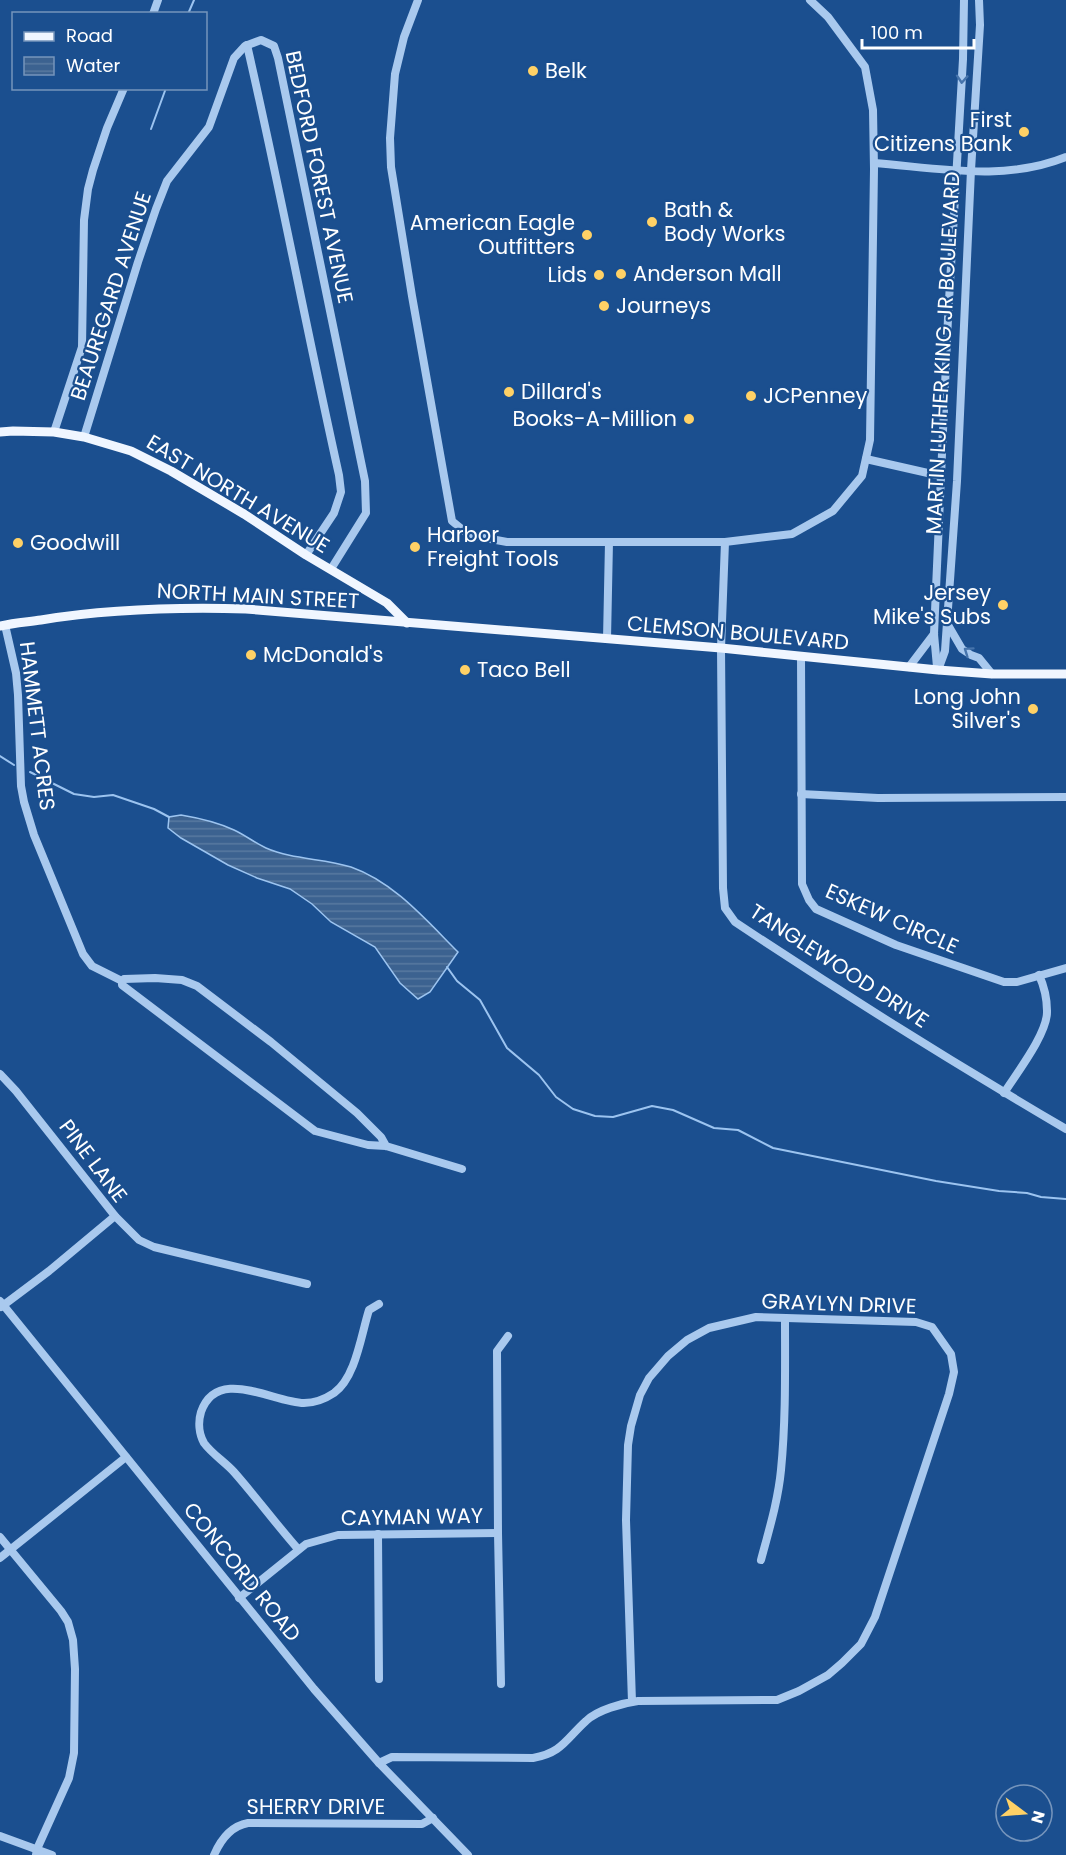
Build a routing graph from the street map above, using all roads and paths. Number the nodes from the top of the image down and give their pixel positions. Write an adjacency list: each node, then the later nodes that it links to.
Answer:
1 (418, 0): 16 (street)
2 (810, 0): 8 (street)
3 (964, 0): 9 (street, MARTIN LUTHER KING JR BOULEVARD, one-way to 9)
4 (979, 0): 10 (street, MARTIN LUTHER KING JR BOULEVARD)
5 (247, 45): 13 (street, BEAUREGARD AVENUE); 18 (street, BEDFORD FOREST AVENUE); 19 (street, BEDFORD FOREST AVENUE)
6 (122, 90): 12 (street, BEAUREGARD AVENUE)
7 (1066, 157): 10 (street)
8 (874, 163): 9 (street); 14 (street)
9 (957, 169): 10 (street); 15 (street, MARTIN LUTHER KING JR BOULEVARD)
10 (971, 170): 21 (street, MARTIN LUTHER KING JR BOULEVARD)
11 (0, 432): 12 (main road, EAST NORTH AVENUE)
12 (54, 432): 13 (main road, EAST NORTH AVENUE)
13 (84, 437): 18 (main road, EAST NORTH AVENUE)
14 (866, 459): 15 (street); 17 (street)
15 (941, 476): 23 (street, MARTIN LUTHER KING JR BOULEVARD)
16 (609, 542): 17 (street); 24 (street)
17 (725, 542): 25 (street, TANGLEWOOD DRIVE)
18 (306, 555): 19 (main road, EAST NORTH AVENUE)
19 (331, 569): 20 (main road, EAST NORTH AVENUE)
20 (407, 623): 22 (main road, NORTH MAIN STREET); 24 (main road, CLEMSON BOULEVARD)
21 (948, 624): 28 (street, MARTIN LUTHER KING JR BOULEVARD); 29 (street, one-way to 21)
22 (2, 626): 35 (street, HAMMETT ACRES)
23 (934, 634): 27 (street); 28 (street, MARTIN LUTHER KING JR BOULEVARD)
24 (607, 639): 25 (main road, CLEMSON BOULEVARD)
25 (721, 648): 26 (main road, CLEMSON BOULEVARD); 37 (street, TANGLEWOOD DRIVE)
26 (801, 656): 27 (main road, CLEMSON BOULEVARD); 31 (street, ESKEW CIRCLE)
27 (909, 667): 28 (main road, CLEMSON BOULEVARD)
28 (938, 670): 29 (main road, CLEMSON BOULEVARD)
29 (992, 674): 30 (main road, CLEMSON BOULEVARD)
30 (1066, 674)
31 (801, 794): 32 (street); 34 (street, ESKEW CIRCLE)
32 (1066, 797)
33 (1066, 968): 34 (street, ESKEW CIRCLE)
34 (1039, 975): 37 (street)
35 (122, 981): 39 (street, HAMMETT ACRES); 39 (street)
36 (0, 1074): 41 (street, PINE LANE)
37 (1004, 1093): 38 (street, TANGLEWOOD DRIVE)
38 (1066, 1129)
39 (386, 1146): 40 (street, HAMMETT ACRES)
40 (462, 1169)
41 (115, 1216): 42 (street); 43 (street, PINE LANE)
42 (307, 1284)
43 (1, 1304): 47 (street, CONCORD ROAD)
44 (379, 1304): 51 (street)
45 (785, 1318): 54 (street); 58 (street, GRAYLYN DRIVE); 58 (street, GRAYLYN DRIVE)
46 (508, 1336): 48 (street, CAYMAN WAY)
47 (126, 1457): 52 (street); 55 (street, CONCORD ROAD)
48 (498, 1533): 49 (street, CAYMAN WAY); 57 (street, CAYMAN WAY)
49 (378, 1534): 51 (street, CAYMAN WAY); 56 (street)
50 (0, 1536): 52 (street)
51 (298, 1549): 55 (street, CAYMAN WAY)
52 (10, 1550): 53 (street); 62 (street)
53 (0, 1558)
54 (761, 1560)
55 (239, 1598): 59 (street, CONCORD ROAD)
56 (379, 1679)
57 (501, 1684)
58 (632, 1702): 59 (street, GRAYLYN DRIVE)
59 (379, 1763): 60 (street, CONCORD ROAD)
60 (433, 1818): 64 (street, SHERRY DRIVE); 65 (street, CONCORD ROAD)
61 (0, 1836): 62 (street)
62 (36, 1852): 63 (street)
63 (52, 1855)
64 (214, 1855)
65 (468, 1855)

